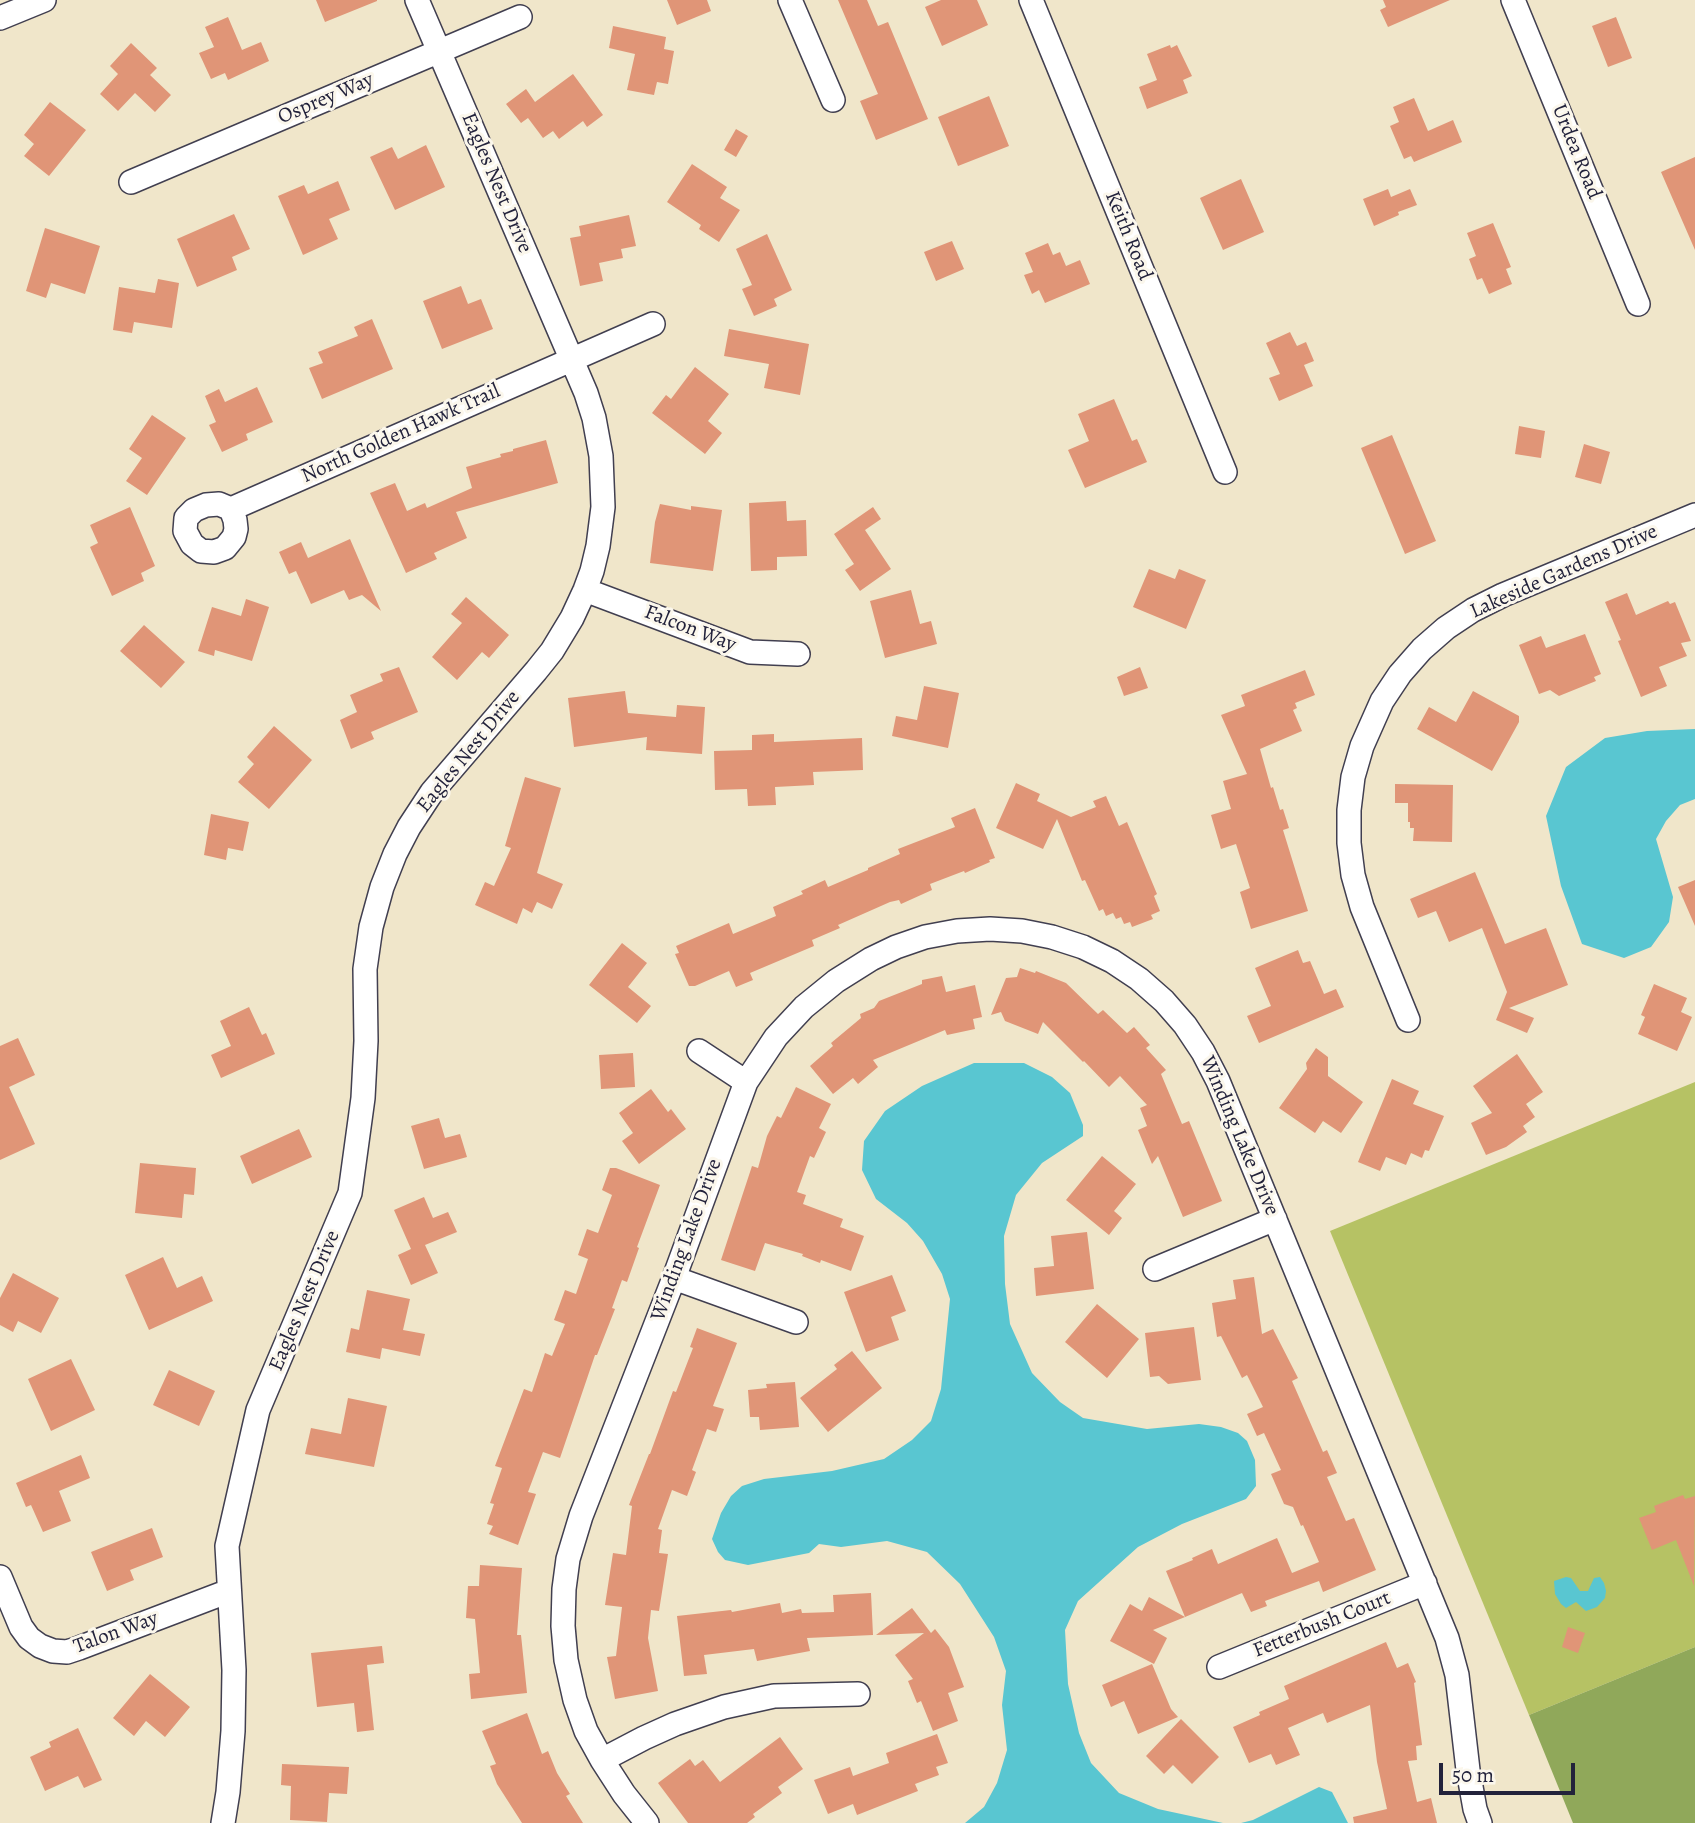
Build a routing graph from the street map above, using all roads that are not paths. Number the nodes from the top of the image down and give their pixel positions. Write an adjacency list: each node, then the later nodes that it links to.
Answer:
1 (44, 0): 7 (street)
2 (417, 0): 8 (street, Eagles Nest Drive)
3 (790, 0): 9 (street)
4 (1031, 0): 14 (street, Keith Road)
5 (1513, 0): 11 (street, Urdea Road)
6 (520, 17): 8 (street, Osprey Way)
7 (0, 18)
8 (439, 52): 10 (street, Osprey Way); 13 (street, Eagles Nest Drive)
9 (833, 100)
10 (131, 182)
11 (1638, 304)
12 (653, 324): 13 (street, North Golden Hawk Trail)
13 (571, 359): 15 (street, North Golden Hawk Trail); 17 (street, Eagles Nest Drive)
14 (1225, 472)
15 (231, 509)
16 (1695, 515): 19 (street, Lakeside Gardens Drive)
17 (585, 590): 18 (street, Falcon Way); 28 (street, Eagles Nest Drive)
18 (799, 654)
19 (1408, 1020)
20 (699, 1051): 21 (street)
21 (746, 1082): 22 (street, Winding Lake Drive); 24 (street, Winding Lake Drive)
22 (1275, 1219): 23 (street); 27 (street, Winding Lake Drive)
23 (1155, 1269)
24 (674, 1278): 25 (street); 31 (street, Winding Lake Drive)
25 (796, 1322)
26 (0, 1577): 28 (street, Talon Way)
27 (1425, 1583): 29 (street, Fetterbush Court); 34 (street, Winding Lake Drive)
28 (229, 1591): 32 (street, Eagles Nest Drive)
29 (1219, 1667)
30 (858, 1694): 31 (street)
31 (602, 1760): 33 (street, Winding Lake Drive)
32 (223, 1823)
33 (647, 1823)
34 (1480, 1823)

